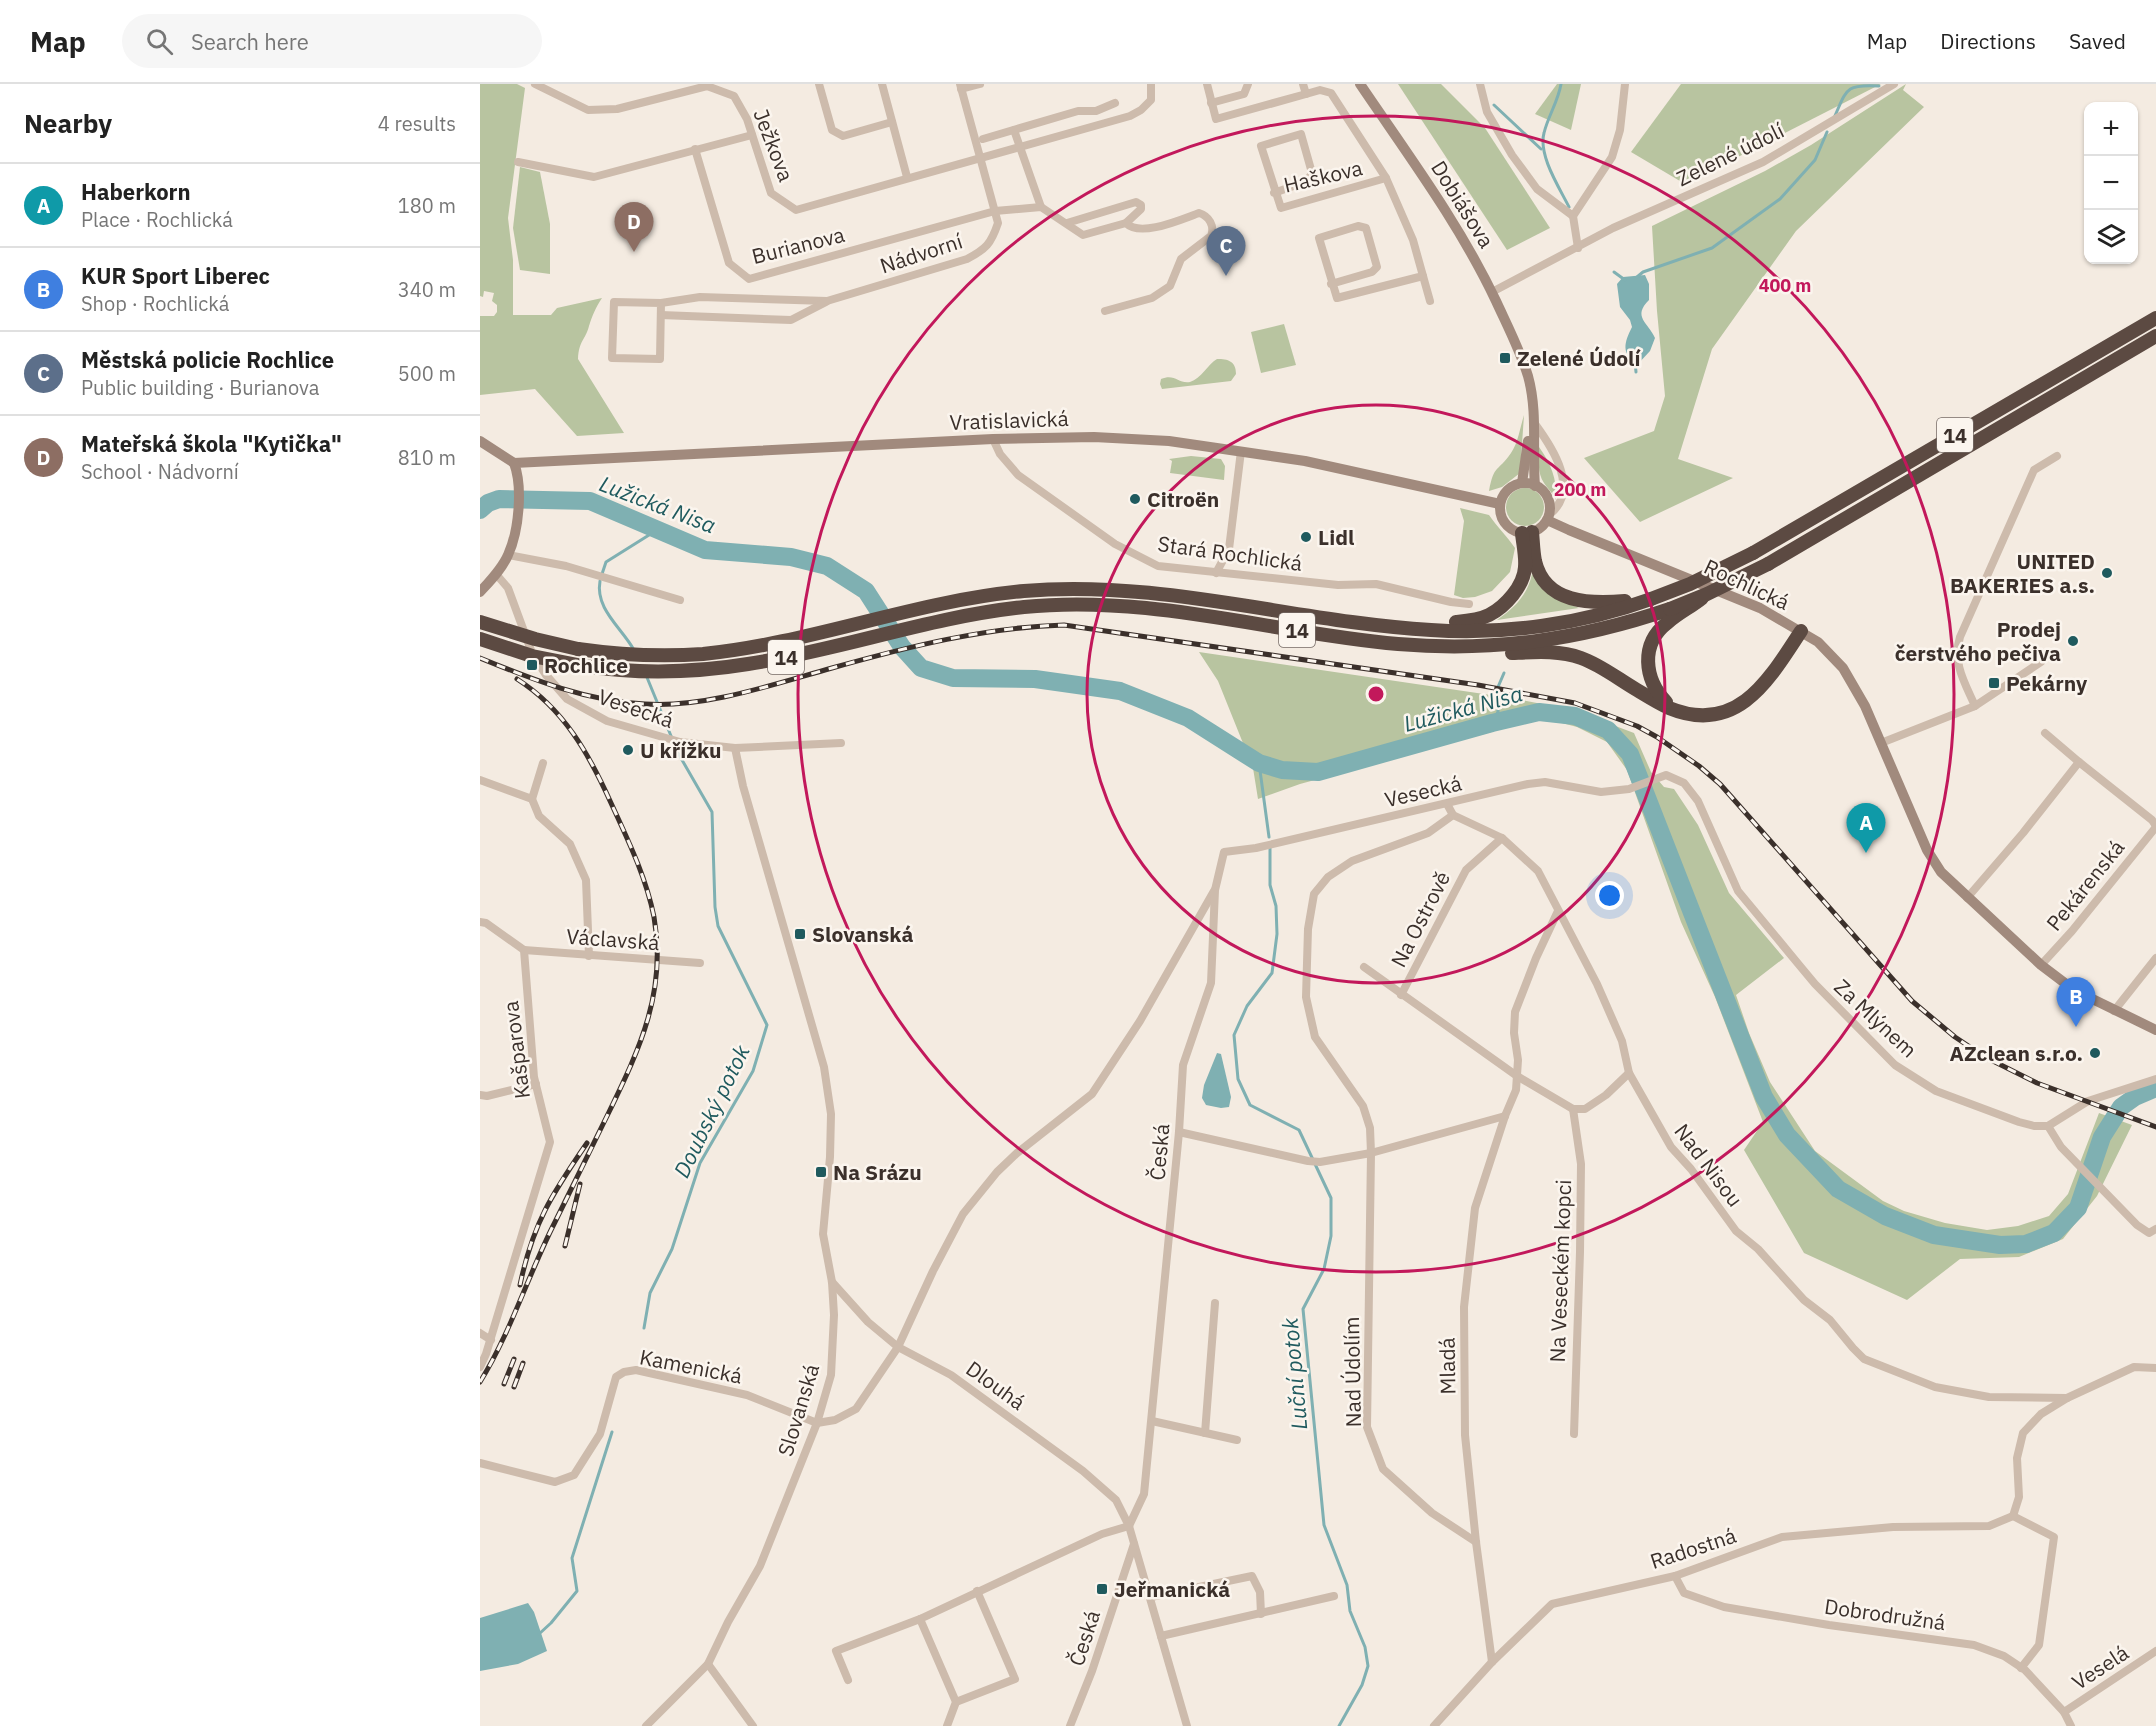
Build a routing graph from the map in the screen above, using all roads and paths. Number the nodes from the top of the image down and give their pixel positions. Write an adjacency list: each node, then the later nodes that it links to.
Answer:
1 (535, 84): 19 (street, Ježkova)
2 (819, 84): 17 (street)
3 (882, 84): 17 (street)
4 (980, 84): 13 (street)
5 (1151, 84): 21 (street, Ježkova)
6 (1207, 84): 16 (street)
7 (1248, 84): 16 (street)
8 (1303, 84): 14 (street)
9 (1360, 84): 36 (street, Dobiášova)
10 (1480, 84): 30 (street)
11 (1625, 84): 30 (street)
12 (1894, 84): 33 (street, Zelené údolí)
13 (960, 87): 23 (street)
14 (1306, 94): 16 (street, Haškova); 26 (street, Haškova)
15 (1114, 103): 18 (street)
16 (1211, 103)
17 (892, 122): 25 (street)
18 (1014, 130): 20 (street); 21 (street)
19 (752, 135): 22 (street); 25 (street, Ježkova)
20 (983, 139)
21 (1020, 147): 23 (street, Ježkova); 28 (street)
22 (694, 149): 24 (street); 29 (street, Burianova)
23 (981, 159): 25 (street, Ježkova); 29 (street)
24 (518, 162)
25 (908, 177)
26 (1386, 178): 27 (street, Haškova); 34 (street, Haškova)
27 (1275, 193): 27 (street, Haškova)
28 (1041, 207): 29 (street, Burianova); 31 (street)
29 (995, 211): 37 (street, Nádvorní)
30 (1573, 216): 33 (street)
31 (1067, 223): 32 (street); 32 (street)
32 (1125, 223): 40 (street)
33 (1578, 248): 36 (street, Zelené údolí)
34 (1423, 276): 35 (street); 38 (street, Haškova)
35 (1331, 284): 35 (street)
36 (1492, 292): 44 (street, Dobiášova)
37 (827, 301): 39 (street, Nádvorní); 41 (street, Nádvorní)
38 (1430, 301)
39 (661, 303): 41 (street, Nádvorní); 41 (street, Nádvorní)
40 (1105, 311)
41 (661, 315)
42 (2156, 318): 61 (highway, 14, bridge)
43 (2156, 336): 60 (highway, 14, bridge)
44 (1519, 352): 45 (street, Dobiášova); 51 (street, Dobiášova)
45 (1538, 428): 52 (street, Dobiášova); 54 (street)
46 (993, 439): 48 (street, Vratislavická); 50 (street, Vratislavická); 57 (street, Stará Rochlická)
47 (480, 441): 50 (street)
48 (1241, 452): 53 (street, Vratislavická); 57 (street)
49 (2057, 456): 70 (street)
50 (514, 463): 56 (street)
51 (1522, 483): 52 (street); 53 (street)
52 (1535, 486): 54 (street)
53 (1500, 504): 55 (street)
54 (1548, 517): 55 (street); 66 (street, Rochlická)
55 (1527, 533): 61 (highway); 64 (highway)
56 (508, 555): 58 (street); 62 (street)
57 (1215, 573): 63 (street, Stará Rochlická)
58 (496, 574): 59 (street); 75 (street, Vesecká)
59 (480, 592)
60 (1707, 594): 68 (highway, 14, bridge); 71 (highway, bridge)
61 (1651, 599): 64 (highway, 14)
62 (680, 600)
63 (1469, 604)
64 (1330, 619): 65 (highway, 14, bridge)
65 (480, 622)
66 (1801, 631): 71 (highway); 74 (street, Rochlická)
67 (480, 639): 68 (highway, 14, bridge)
68 (1415, 645): 71 (highway)
69 (2041, 662): 70 (street)
70 (1975, 706): 74 (street)
71 (1674, 710)
72 (2045, 733): 76 (street, Pekárenská)
73 (841, 742): 75 (street, Vesecká)
74 (1881, 743): 86 (street, Rochlická)
75 (735, 748): 109 (street, Slovanská)
76 (2079, 762): 83 (street, Pekárenská); 86 (street)
77 (543, 763): 80 (street)
78 (1663, 776): 81 (street, Vesecká); 105 (street, Za Mlýnem)
79 (480, 780): 80 (street)
80 (532, 798): 90 (street)
81 (1447, 804): 82 (street); 85 (street, Vesecká)
82 (1453, 815): 84 (street, Nad Nisou); 107 (street, Nad Údolím)
83 (2156, 826): 93 (street, Pekárenská)
84 (1502, 838): 87 (street, Nad Nisou); 95 (street, Na Ostrově)
85 (1215, 890): 106 (street, Česká); 113 (street)
86 (1967, 898): 93 (street, Rochlická)
87 (1558, 911): 98 (street, Nad Nisou); 99 (street)
88 (480, 922): 89 (street)
89 (524, 950): 90 (street, Václavská); 101 (street, Kašparova)
90 (589, 956): 92 (street, Václavská)
91 (2156, 957): 96 (street)
92 (700, 963)
93 (2041, 965): 96 (street, Rochlická)
94 (1364, 967): 95 (street, Na Ostrově)
95 (1401, 995): 99 (street, Na Ostrově)
96 (2114, 1011): 97 (street, Rochlická)
97 (2156, 1030)
98 (1629, 1073): 103 (street); 116 (street, Nad Nisou)
99 (1517, 1076): 103 (street, Na Ostrově); 104 (street, Mladá)
100 (2156, 1079): 105 (street)
101 (536, 1084): 102 (street); 112 (street, Kašparova)
102 (480, 1095)
103 (1573, 1109): 120 (street, Na Veseckém kopci)
104 (1505, 1116): 107 (street); 126 (street, Mladá)
105 (2048, 1126): 108 (street)
106 (1179, 1132): 107 (street); 117 (street, Česká)
107 (1371, 1154): 126 (street, Nad Údolím)
108 (2156, 1229)
109 (832, 1282): 113 (street, Dlouhá); 118 (street, Slovanská)
110 (1215, 1303): 119 (street)
111 (480, 1333): 112 (street)
112 (491, 1340): 114 (street, Kašparova)
113 (898, 1347): 118 (street); 124 (street, Dlouhá)
114 (480, 1367)
115 (2156, 1368): 116 (street, Nad Nisou)
116 (2067, 1398): 123 (street, Nad Nisou)
117 (1152, 1421): 119 (street); 124 (street, Česká)
118 (817, 1423): 122 (street, Kamenická); 136 (street, Slovanská)
119 (1205, 1433): 121 (street)
120 (1574, 1434)
121 (1237, 1440)
122 (480, 1462)
123 (2013, 1516): 127 (street, Radostná); 137 (street)
124 (1129, 1526): 125 (street); 128 (street)
125 (1134, 1542): 130 (street); 144 (street, Česká)
126 (1476, 1542): 135 (street, Mladá)
127 (1675, 1576): 135 (street, Radostná); 137 (street, Dobrodružná)
128 (977, 1591): 132 (street); 139 (street)
129 (1334, 1596): 131 (street)
130 (1151, 1597): 131 (street); 133 (street)
131 (1261, 1614): 133 (street)
132 (920, 1619): 138 (street); 139 (street)
133 (1161, 1636): 145 (street)
134 (2156, 1651): 140 (street, Veselá)
135 (1492, 1662): 146 (street, Radostná)
136 (708, 1664): 141 (street, Slovanská); 142 (street)
137 (2021, 1668): 140 (street, Dobrodružná)
138 (848, 1680)
139 (956, 1702): 143 (street)
140 (2064, 1712): 147 (street, Dobrodružná)
141 (646, 1726)
142 (753, 1726)
143 (947, 1726)
144 (1070, 1726)
145 (1187, 1726)
146 (1434, 1726)
147 (2072, 1726)

